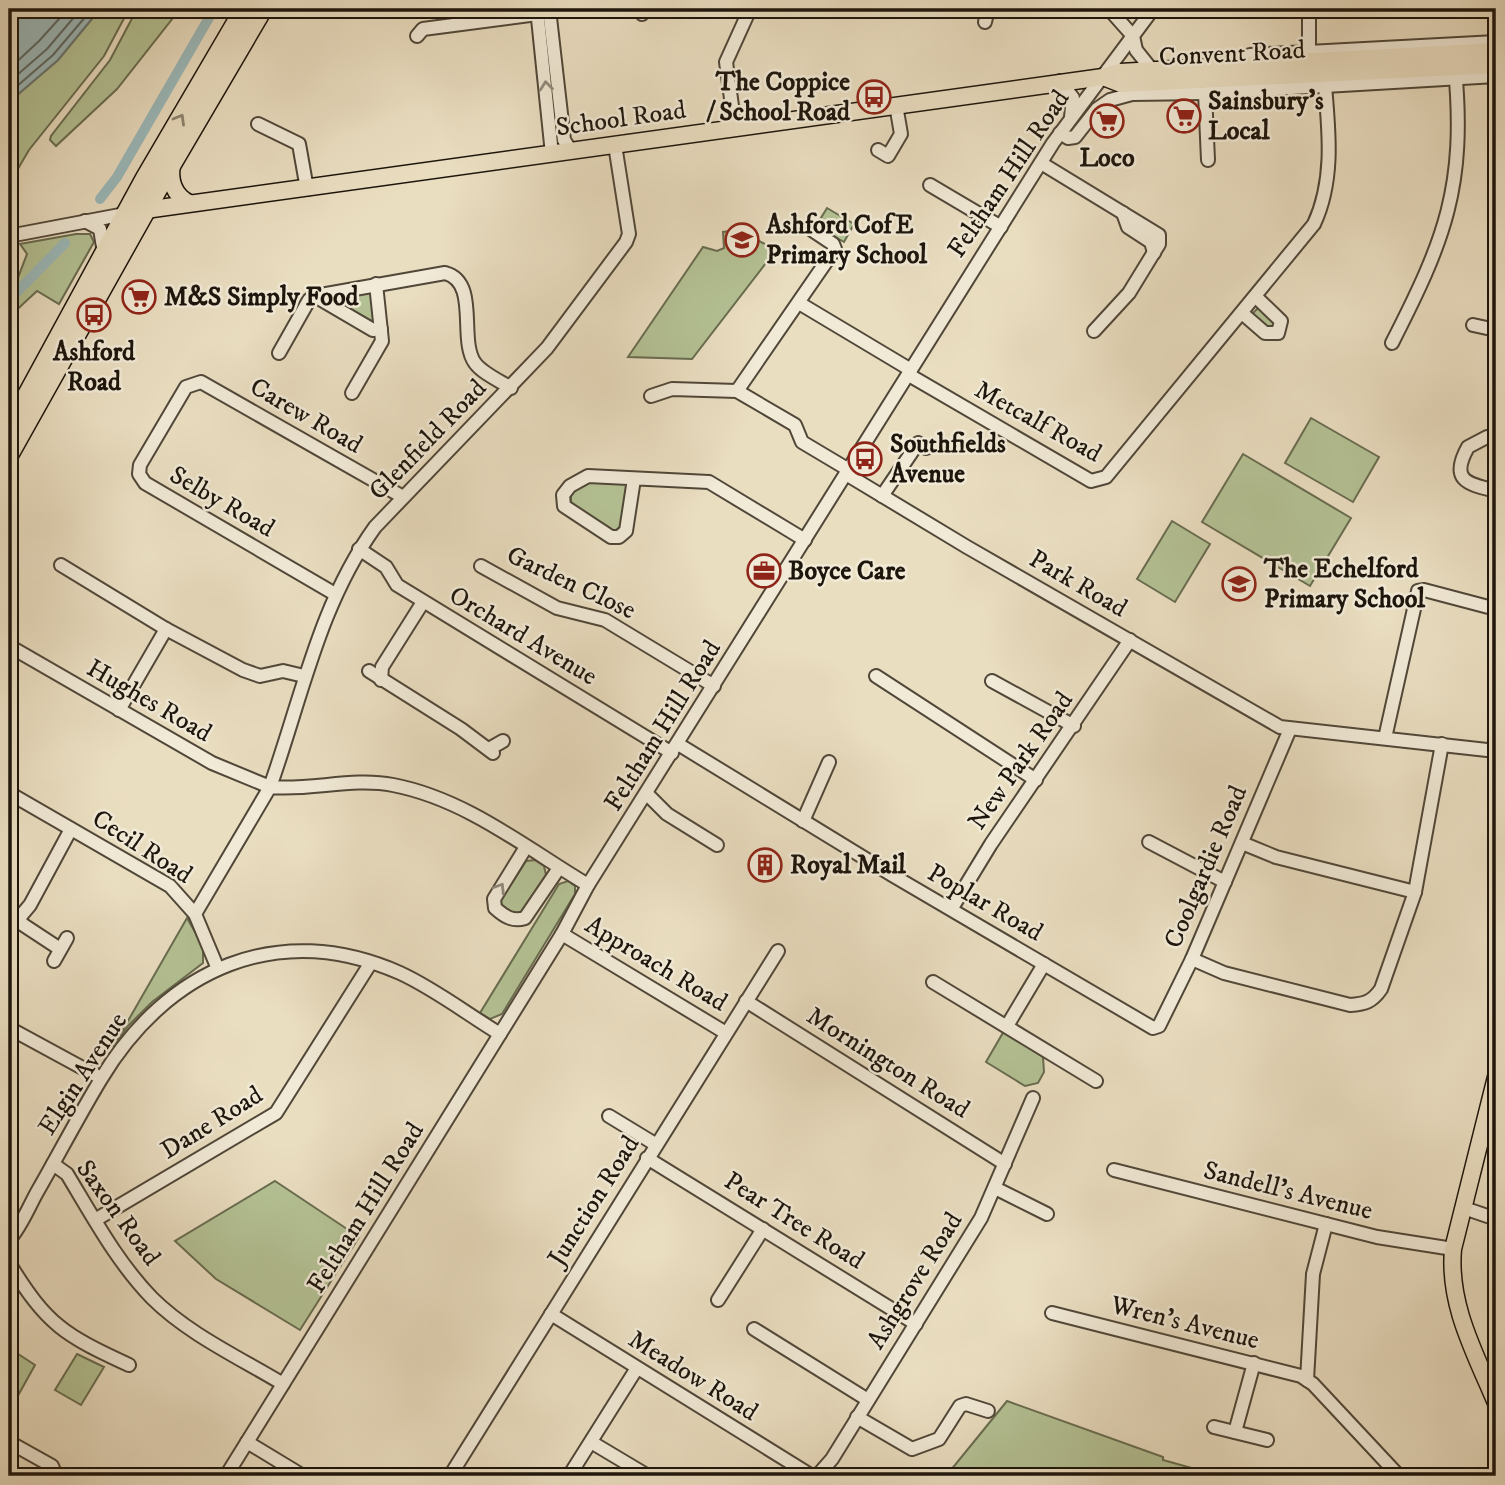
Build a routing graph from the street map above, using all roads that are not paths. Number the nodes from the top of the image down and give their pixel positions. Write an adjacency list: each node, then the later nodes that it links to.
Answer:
1 (244, 9): 40 (highway, one-way to 1)
2 (263, 9): 35 (highway)
3 (750, 9): 27 (street)
4 (988, 9): 9 (street)
5 (1109, 9): 11 (street)
6 (1153, 9): 11 (street, Feltham Hill Road)
7 (1309, 9): 13 (street)
8 (543, 11): 10 (street); 31 (street); 32 (street, one-way to 8)
9 (985, 22)
10 (417, 36)
11 (1133, 36): 17 (street); 20 (street, Feltham Hill Road)
12 (1496, 42): 13 (street, Convent Road)
13 (1309, 51): 16 (street, Convent Road)
14 (1496, 51): 16 (main road, Convent Road)
15 (1496, 65): 18 (main road, Convent Road)
16 (1233, 67): 17 (main road, Convent Road)
17 (1152, 70): 20 (main road, Convent Road)
18 (1455, 72): 19 (street, Convent Road); 21 (main road, Convent Road); 55 (street)
19 (1496, 76)
20 (1102, 77): 21 (main road, Convent Road); 22 (main road, School Road); 25 (street, Feltham Hill Road)
21 (1325, 80): 23 (street, Convent Road); 48 (street, Metcalf Road)
22 (1060, 81): 24 (main road, School Road); 25 (street)
23 (1205, 93): 28 (street, Convent Road); 33 (street)
24 (896, 105): 27 (main road, School Road); 30 (street)
25 (1070, 120): 28 (street, Feltham Hill Road)
26 (258, 124): 37 (street)
27 (735, 128): 29 (main road, School Road)
28 (1060, 133): 34 (street, Feltham Hill Road)
29 (615, 145): 31 (main road, School Road); 59 (street, Glenfield Road)
30 (878, 150)
31 (571, 151): 32 (main road, School Road)
32 (552, 154): 37 (main road, School Road)
33 (1208, 160)
34 (1041, 163): 42 (street, Feltham Hill Road); 54 (street)
35 (172, 164): 38 (main road); 39 (highway)
36 (930, 185): 42 (street)
37 (307, 189): 38 (main road, School Road)
38 (189, 203): 39 (main road, School Road)
39 (147, 209): 40 (main road, School Road); 66 (highway)
40 (125, 214): 41 (street); 45 (highway)
41 (85, 221): 44 (street); 45 (street)
42 (1001, 227): 57 (street, Feltham Hill Road)
43 (812, 230): 49 (street)
44 (9, 236)
45 (104, 253): 63 (highway)
46 (376, 284): 47 (street); 52 (street); 59 (street)
47 (315, 296): 52 (street); 56 (street)
48 (1255, 297): 50 (street, Metcalf Road); 50 (street)
49 (799, 303): 57 (street); 60 (street)
50 (1242, 313): 57 (street, Metcalf Road)
51 (1474, 325): 53 (street)
52 (381, 329): 61 (street)
53 (1496, 330)
54 (1094, 331)
55 (1392, 343)
56 (279, 353)
57 (910, 372): 67 (street, Feltham Hill Road)
58 (186, 387): 71 (street, Carew Road); 76 (street, Selby Road)
59 (511, 388): 71 (street, Glenfield Road)
60 (737, 391): 62 (street); 67 (street)
61 (352, 393)
62 (651, 396)
63 (9, 428)
64 (1487, 437): 69 (street)
65 (926, 448): 70 (street)
66 (9, 455)
67 (848, 472): 70 (street, Park Road); 72 (street, Feltham Hill Road)
68 (634, 478): 68 (street); 72 (street)
69 (1496, 491)
70 (882, 496): 80 (street, Park Road)
71 (403, 497): 73 (street, Glenfield Road)
72 (805, 540): 87 (street, Feltham Hill Road)
73 (359, 549): 76 (street, Glenfield Road); 77 (street, Orchard Avenue)
74 (61, 565): 79 (street)
75 (481, 566): 87 (street, Garden Close)
76 (335, 594): 83 (street, Glenfield Road)
77 (423, 602): 85 (street); 94 (street, Orchard Avenue)
78 (1496, 609): 91 (street)
79 (166, 629): 83 (street); 88 (street)
80 (1130, 640): 89 (street, New Park Road); 90 (street, Park Road)
81 (9, 646): 88 (street, Hughes Road)
82 (369, 671): 85 (street)
83 (303, 676): 98 (street, Glenfield Road)
84 (876, 676): 97 (street)
85 (382, 680): 92 (street)
86 (992, 681): 89 (street)
87 (714, 686): 94 (street, Feltham Hill Road)
88 (120, 710): 98 (street, Hughes Road)
89 (1074, 726): 97 (street, New Park Road)
90 (1290, 729): 91 (street, Park Road); 104 (street, Coolgardie Road)
91 (1385, 738): 93 (street, Park Road)
92 (503, 741)
93 (1442, 744): 95 (street, Park Road); 110 (street)
94 (675, 749): 100 (street, Feltham Hill Road); 101 (street, Poplar Road)
95 (1496, 751)
96 (829, 762): 101 (street)
97 (1036, 780): 111 (street, New Park Road)
98 (271, 787): 106 (street); 112 (street, Glenfield Road)
99 (9, 793): 102 (street, Cecil Road)
100 (647, 794): 105 (street); 109 (street, Feltham Hill Road)
101 (803, 821): 111 (street, Poplar Road)
102 (71, 829): 112 (street, Cecil Road); 113 (street)
103 (1149, 842): 108 (street)
104 (1242, 842): 108 (street, Coolgardie Road); 110 (street)
105 (717, 845)
106 (526, 847): 107 (street); 107 (street, one-way to 106)
107 (559, 868): 109 (street)
108 (1225, 882): 117 (street, Coolgardie Road)
109 (588, 885): 114 (street, Feltham Hill Road)
110 (1415, 892): 117 (street)
111 (952, 908): 119 (street, Poplar Road)
112 (195, 914): 120 (street, Cecil Road)
113 (14, 918): 115 (street)
114 (562, 933): 128 (street, Approach Road); 129 (street, Feltham Hill Road)
115 (60, 949)
116 (778, 951): 124 (street, Junction Road)
117 (1192, 959): 125 (street, Coolgardie Road)
118 (370, 964): 120 (street, Elgin Avenue); 129 (street, Elgin Avenue); 144 (street, Dane Road)
119 (1044, 964): 125 (street, Poplar Road); 126 (street)
120 (218, 968): 131 (street, Elgin Avenue)
121 (957, 980): 123 (street)
122 (933, 982): 123 (street)
123 (950, 992): 126 (street)
124 (746, 1001): 128 (street, Junction Road); 138 (street, Mornington Road)
125 (1161, 1023)
126 (1007, 1026): 132 (street)
127 (9, 1028): 131 (street)
128 (726, 1033): 135 (street, Junction Road)
129 (500, 1034): 160 (street, Feltham Hill Road)
130 (1496, 1077): 141 (main road)
131 (101, 1078): 137 (street, Elgin Avenue)
132 (1096, 1081)
133 (1033, 1098): 138 (street, Ashgrove Road)
134 (609, 1116): 135 (street)
135 (655, 1144): 136 (street, Junction Road)
136 (647, 1158): 146 (street, Pear Tree Road); 152 (street, Junction Road)
137 (53, 1164): 144 (street, Saxon Road); 147 (street, Elgin Avenue)
138 (1004, 1164): 140 (street, Ashgrove Road)
139 (1114, 1170): 145 (street, Sandell's Avenue)
140 (995, 1188): 142 (street); 153 (street, Ashgrove Road)
141 (1464, 1208): 143 (street); 148 (main road)
142 (1047, 1215)
143 (1496, 1219)
144 (95, 1220): 160 (street, Saxon Road)
145 (1326, 1224): 148 (street, Sandell's Avenue); 159 (street)
146 (763, 1229): 150 (street); 153 (street, Pear Tree Road)
147 (9, 1240)
148 (1453, 1250): 158 (main road)
149 (9, 1263): 156 (street)
150 (718, 1300)
151 (1052, 1313): 155 (street, Wren's Avenue)
152 (551, 1314): 157 (street, Meadow Road); 174 (street, Junction Road)
153 (916, 1324): 161 (street, Ashgrove Road)
154 (754, 1329): 161 (street)
155 (1254, 1363): 159 (street, Wren's Avenue); 166 (street)
156 (129, 1365)
157 (638, 1368): 168 (street); 177 (street, Meadow Road)
158 (1490, 1371): 162 (main road)
159 (1307, 1380): 178 (street, Wren's Avenue)
160 (283, 1384): 170 (street, Feltham Hill Road)
161 (868, 1400): 164 (street, Ashgrove Road)
162 (1496, 1403)
163 (988, 1411): 164 (street)
164 (858, 1418): 177 (street, Ashgrove Road)
165 (1214, 1427): 166 (street)
166 (1236, 1432): 167 (street)
167 (1267, 1440)
168 (591, 1441): 175 (street); 176 (street)
169 (9, 1442): 171 (street)
170 (247, 1442): 172 (street, Feltham Hill Road); 173 (street)
171 (56, 1476)
172 (226, 1476)
173 (303, 1476)
174 (450, 1476)
175 (569, 1476)
176 (648, 1476)
177 (814, 1476)
178 (1399, 1476)

